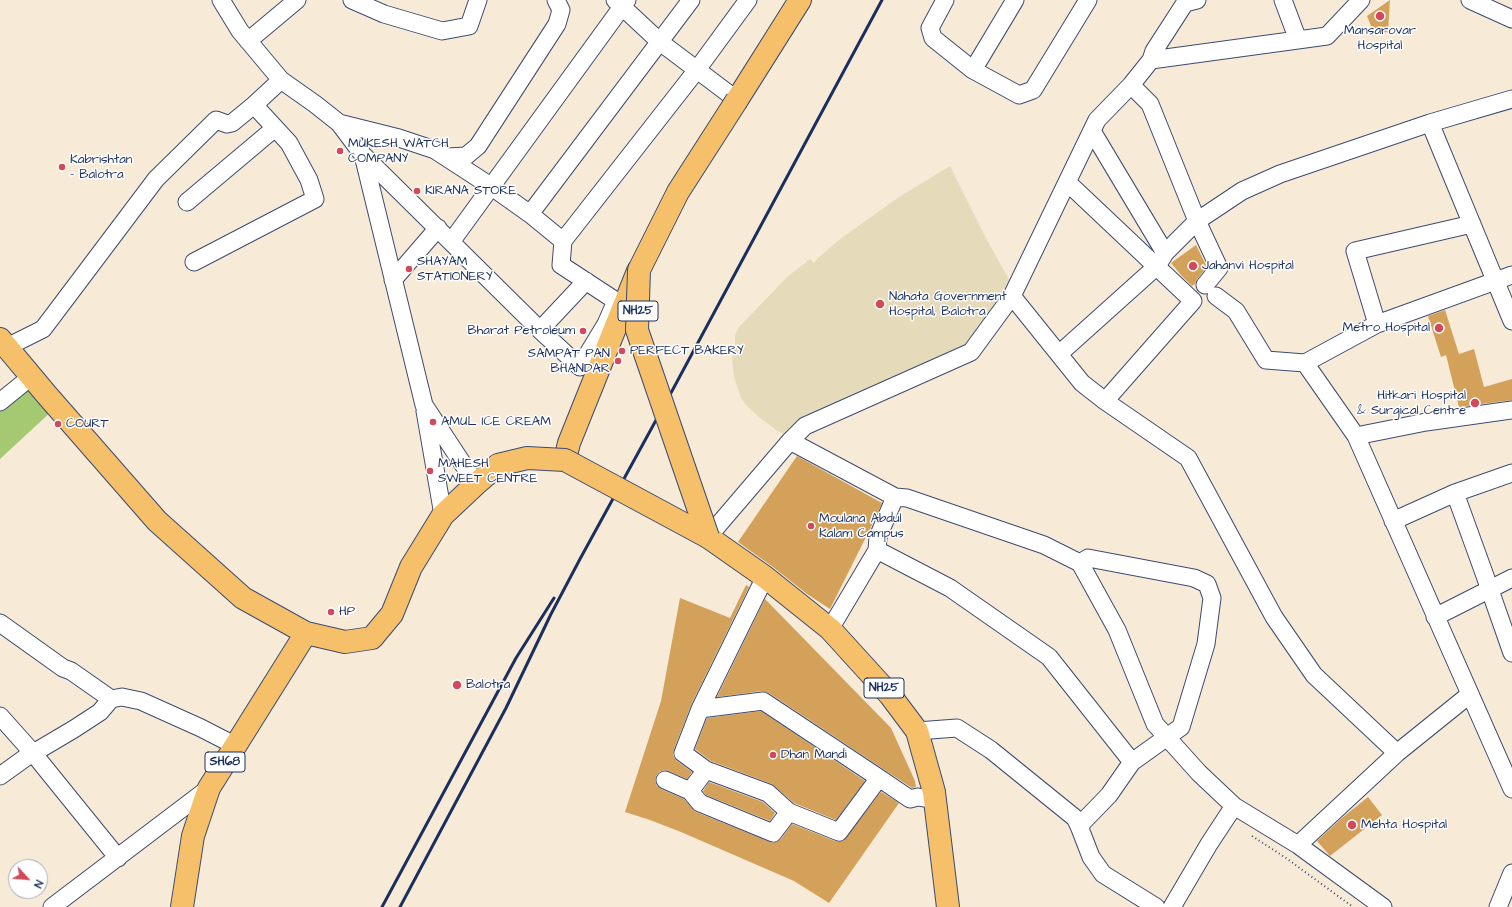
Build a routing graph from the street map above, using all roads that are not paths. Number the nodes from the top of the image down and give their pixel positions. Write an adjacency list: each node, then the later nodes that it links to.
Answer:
1 (222, 0): 19 (street)
2 (297, 0): 19 (street)
3 (352, 0): 4 (street)
4 (478, 0)
5 (556, 0): 34 (street)
6 (691, 0): 20 (street)
7 (748, 0): 23 (street)
8 (800, 0): 27 (main road, NH25)
9 (945, 0): 22 (street)
10 (1015, 0): 22 (street)
11 (1088, 0): 22 (street)
12 (1283, 0): 18 (street)
13 (1361, 0): 18 (street)
14 (1470, 0): 17 (street)
15 (1188, 1): 21 (street)
16 (621, 2): 20 (street); 36 (street)
17 (1512, 19)
18 (1298, 40): 21 (street)
19 (248, 41): 24 (street)
20 (660, 42): 23 (street); 38 (street)
21 (1151, 60): 25 (street)
22 (973, 70)
23 (696, 71): 27 (street); 42 (street)
24 (281, 80): 28 (street); 29 (street)
25 (1131, 85): 32 (street); 39 (street)
26 (1512, 99): 30 (street)
27 (737, 100): 46 (main road, NH25, bridge)
28 (254, 105): 31 (street); 57 (street)
29 (339, 123): 33 (street); 34 (street)
30 (1430, 123): 39 (street); 40 (street)
31 (275, 128): 37 (street); 45 (street)
32 (1092, 130): 35 (street); 44 (street)
33 (363, 156): 41 (street); 48 (street)
34 (446, 158): 36 (street)
35 (1067, 182): 44 (street); 52 (street)
36 (492, 187): 38 (street); 43 (street)
37 (186, 202)
38 (530, 214): 42 (street)
39 (1197, 221): 44 (street); 51 (street)
40 (1472, 224): 50 (street); 55 (street)
41 (438, 228): 43 (street); 48 (street)
42 (563, 241): 49 (street)
43 (451, 242): 56 (street)
44 (1161, 260): 53 (street); 58 (street)
45 (194, 262)
46 (639, 270): 67 (main road, bridge); 74 (main road, NH25, bridge)
47 (1512, 275): 50 (street)
48 (393, 280): 63 (street)
49 (586, 281): 56 (street); 56 (street)
50 (1495, 281): 54 (street); 55 (street)
51 (1211, 290): 53 (street); 59 (street)
52 (1012, 296): 58 (street); 66 (street)
53 (1193, 301): 61 (street)
54 (1512, 321)
55 (1376, 324): 59 (street)
56 (540, 330)
57 (4, 343): 60 (main road)
58 (1059, 354): 61 (street)
59 (1306, 363): 65 (street)
60 (32, 376): 62 (street); 85 (main road)
61 (1105, 401): 96 (street)
62 (0, 402)
63 (424, 405): 69 (street); 72 (street)
64 (1512, 410): 65 (street)
65 (1356, 436): 73 (street)
66 (790, 441): 71 (street); 74 (street)
67 (565, 460): 69 (main road, bridge); 74 (main road, bridge)
68 (1512, 473): 70 (street)
69 (476, 484): 72 (main road)
70 (1454, 493): 73 (street); 79 (street)
71 (895, 497): 75 (street); 76 (street)
72 (443, 515): 85 (main road)
73 (1393, 521): 80 (street)
74 (708, 537): 77 (main road, NH25)
75 (877, 550): 83 (street); 97 (street)
76 (1080, 563): 93 (street); 93 (street)
77 (765, 577): 83 (main road, NH25); 90 (street)
78 (1512, 578): 79 (street)
79 (1489, 589): 80 (street); 82 (street)
80 (1435, 617): 88 (street)
81 (0, 623): 86 (street)
82 (1507, 628): 87 (street)
83 (830, 629): 92 (main road, NH25)
84 (0, 633): 86 (street)
85 (306, 633): 94 (main road, SH68)
86 (22, 639): 89 (street)
87 (1512, 653)
88 (1469, 695): 96 (street); 103 (street)
89 (111, 699): 94 (street); 95 (street)
90 (700, 709): 98 (street); 100 (street)
91 (0, 716): 95 (street)
92 (917, 732): 105 (main road, NH25); 108 (street)
93 (1166, 736): 97 (street); 106 (street)
94 (236, 746): 102 (main road, SH68)
95 (33, 753): 99 (street); 110 (street)
96 (1397, 753): 109 (street)
97 (1132, 762): 108 (street)
98 (706, 770): 104 (street); 107 (street)
99 (0, 776)
100 (879, 778): 105 (street); 107 (street)
101 (665, 780): 104 (street)
102 (209, 788): 110 (street); 113 (main road, SH68)
103 (1512, 790)
104 (690, 791): 107 (street)
105 (935, 800): 114 (main road, NH25)
106 (1234, 806): 109 (street); 116 (street)
107 (789, 812)
108 (1079, 826): 115 (street)
109 (1298, 845): 117 (street)
110 (118, 858): 112 (street)
111 (1512, 873): 118 (street)
112 (63, 904)
113 (182, 907)
114 (948, 907)
115 (1156, 907)
116 (1172, 907)
117 (1383, 907)
118 (1498, 907)

